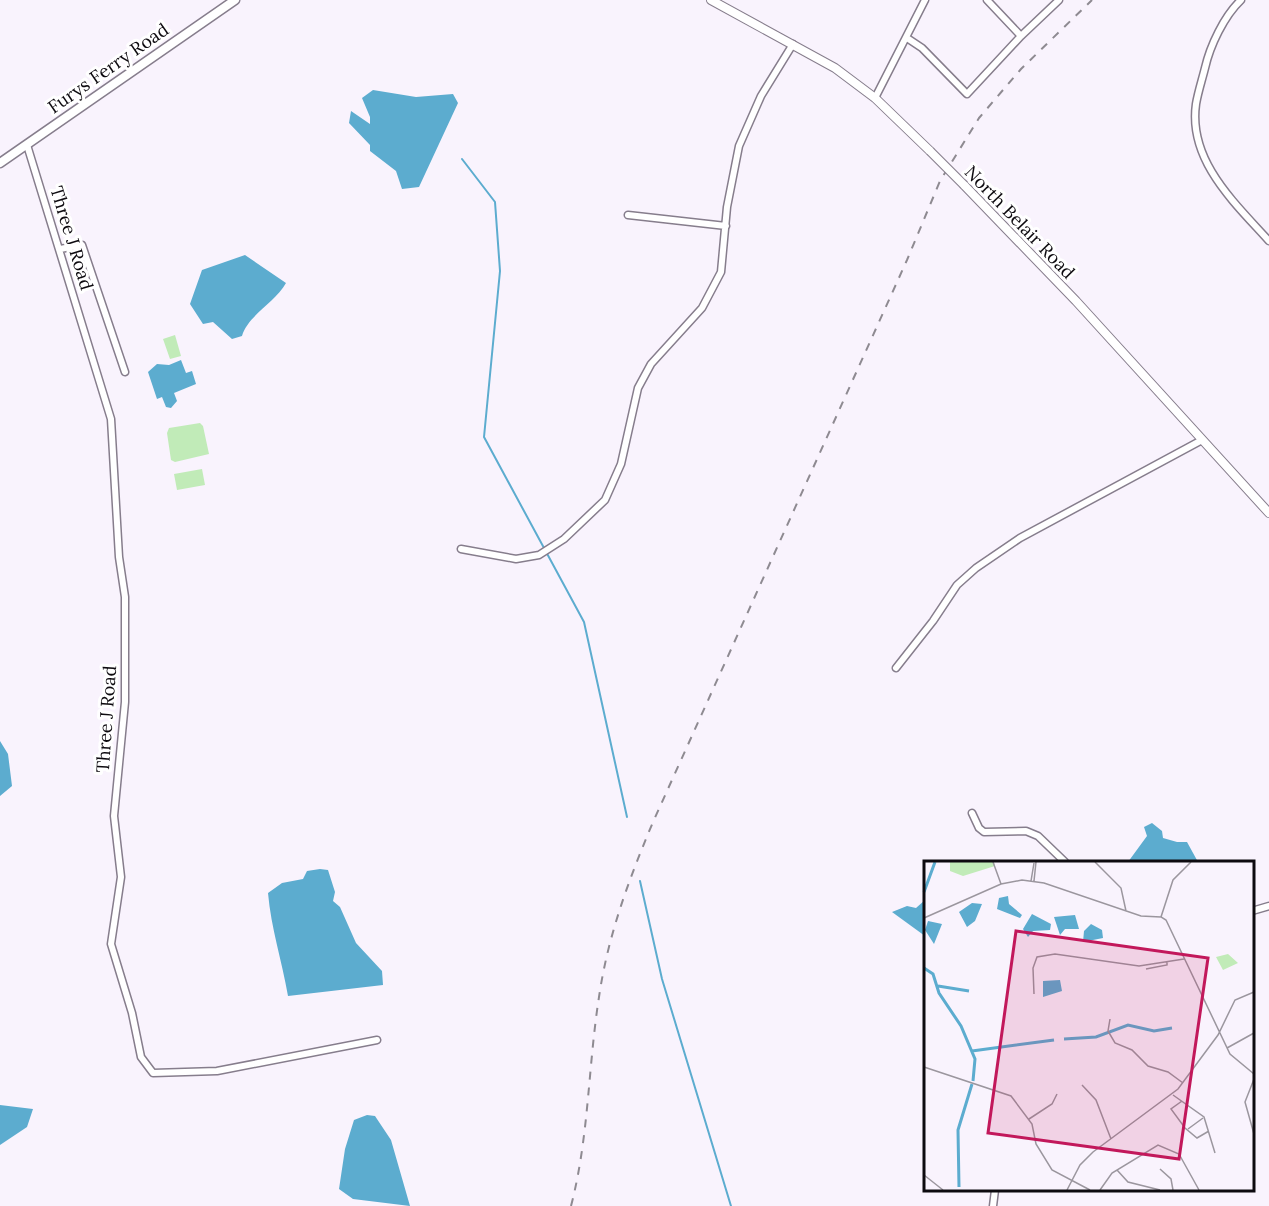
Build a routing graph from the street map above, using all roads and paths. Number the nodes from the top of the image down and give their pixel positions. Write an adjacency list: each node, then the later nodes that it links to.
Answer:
1 (235, 0): 11 (main road, Furys Ferry Road)
2 (711, 0): 9 (street, North Belair Road)
3 (925, 0): 8 (street)
4 (987, 0): 7 (street)
5 (1059, 0): 7 (street)
6 (1241, 0): 15 (street)
7 (1021, 36): 8 (street)
8 (907, 38): 10 (street)
9 (793, 44): 10 (street, North Belair Road); 14 (street)
10 (875, 98): 18 (street, North Belair Road, bridge)
11 (27, 145): 12 (main road, Furys Ferry Road); 16 (street, Three J Road)
12 (0, 163)
13 (628, 215): 14 (street)
14 (726, 226): 20 (street)
15 (1269, 241)
16 (60, 249): 17 (street); 26 (street, Three J Road)
17 (125, 372)
18 (1202, 440): 19 (street, North Belair Road); 21 (street)
19 (1269, 513)
20 (461, 549)
21 (896, 668)
22 (972, 813): 23 (street)
23 (1064, 861)
24 (1269, 906): 25 (street)
25 (1254, 910)
26 (376, 1041)
27 (995, 1191): 28 (street)
28 (993, 1206)

